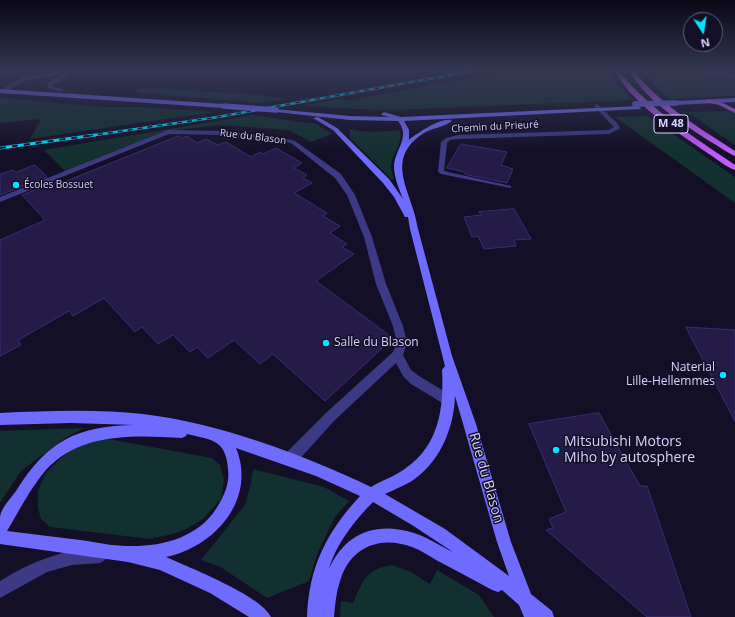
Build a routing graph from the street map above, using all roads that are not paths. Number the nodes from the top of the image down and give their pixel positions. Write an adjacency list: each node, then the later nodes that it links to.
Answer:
1 (125, 99): 6 (main road)
2 (145, 99): 6 (main road)
3 (642, 99): 22 (main road, M 48)
4 (659, 99): 21 (main road, M 48)
5 (707, 101): 7 (main road); 8 (main road); 9 (main road)
6 (176, 102): 11 (main road, bridge)
7 (735, 102): 9 (main road)
8 (678, 104): 9 (main road); 10 (main road)
9 (721, 104): 12 (main road)
10 (599, 108): 15 (main road); 16 (main road); 23 (lane, Chemin du Prieuré)
11 (276, 110): 13 (main road); 14 (main road)
12 (735, 110)
13 (292, 112): 17 (main road); 19 (main road, Rue du Blason)
14 (377, 114): 15 (main road); 17 (main road)
15 (384, 114): 18 (main road)
16 (472, 116): 18 (main road); 20 (main road)
17 (356, 118): 18 (main road); 19 (main road)
18 (400, 119): 20 (main road, Rue du Blason)
19 (347, 141): 25 (main road, Rue du Blason)
20 (403, 150): 25 (main road, Rue du Blason)
21 (735, 154)
22 (735, 168)
23 (509, 188)
24 (0, 200): 26 (street, Rue du Blason)
25 (414, 229): 27 (main road, Rue du Blason)
26 (397, 355): 28 (street); 31 (street)
27 (447, 356): 28 (main road, Rue du Blason); 37 (main road, Rue du Blason)
28 (448, 400): 32 (main road, Rue du Blason)
29 (0, 419): 30 (main road)
30 (220, 436): 31 (main road); 33 (main road); 35 (main road)
31 (290, 459): 32 (main road)
32 (372, 494): 37 (main road); 39 (main road)
33 (0, 529)
34 (0, 537): 35 (main road)
35 (128, 554): 36 (street); 38 (main road)
36 (0, 590)
37 (526, 600): 40 (main road); 41 (main road, Rue du Blason); 42 (main road)
38 (263, 617)
39 (315, 617)
40 (326, 617)
41 (532, 617)
42 (546, 617)

